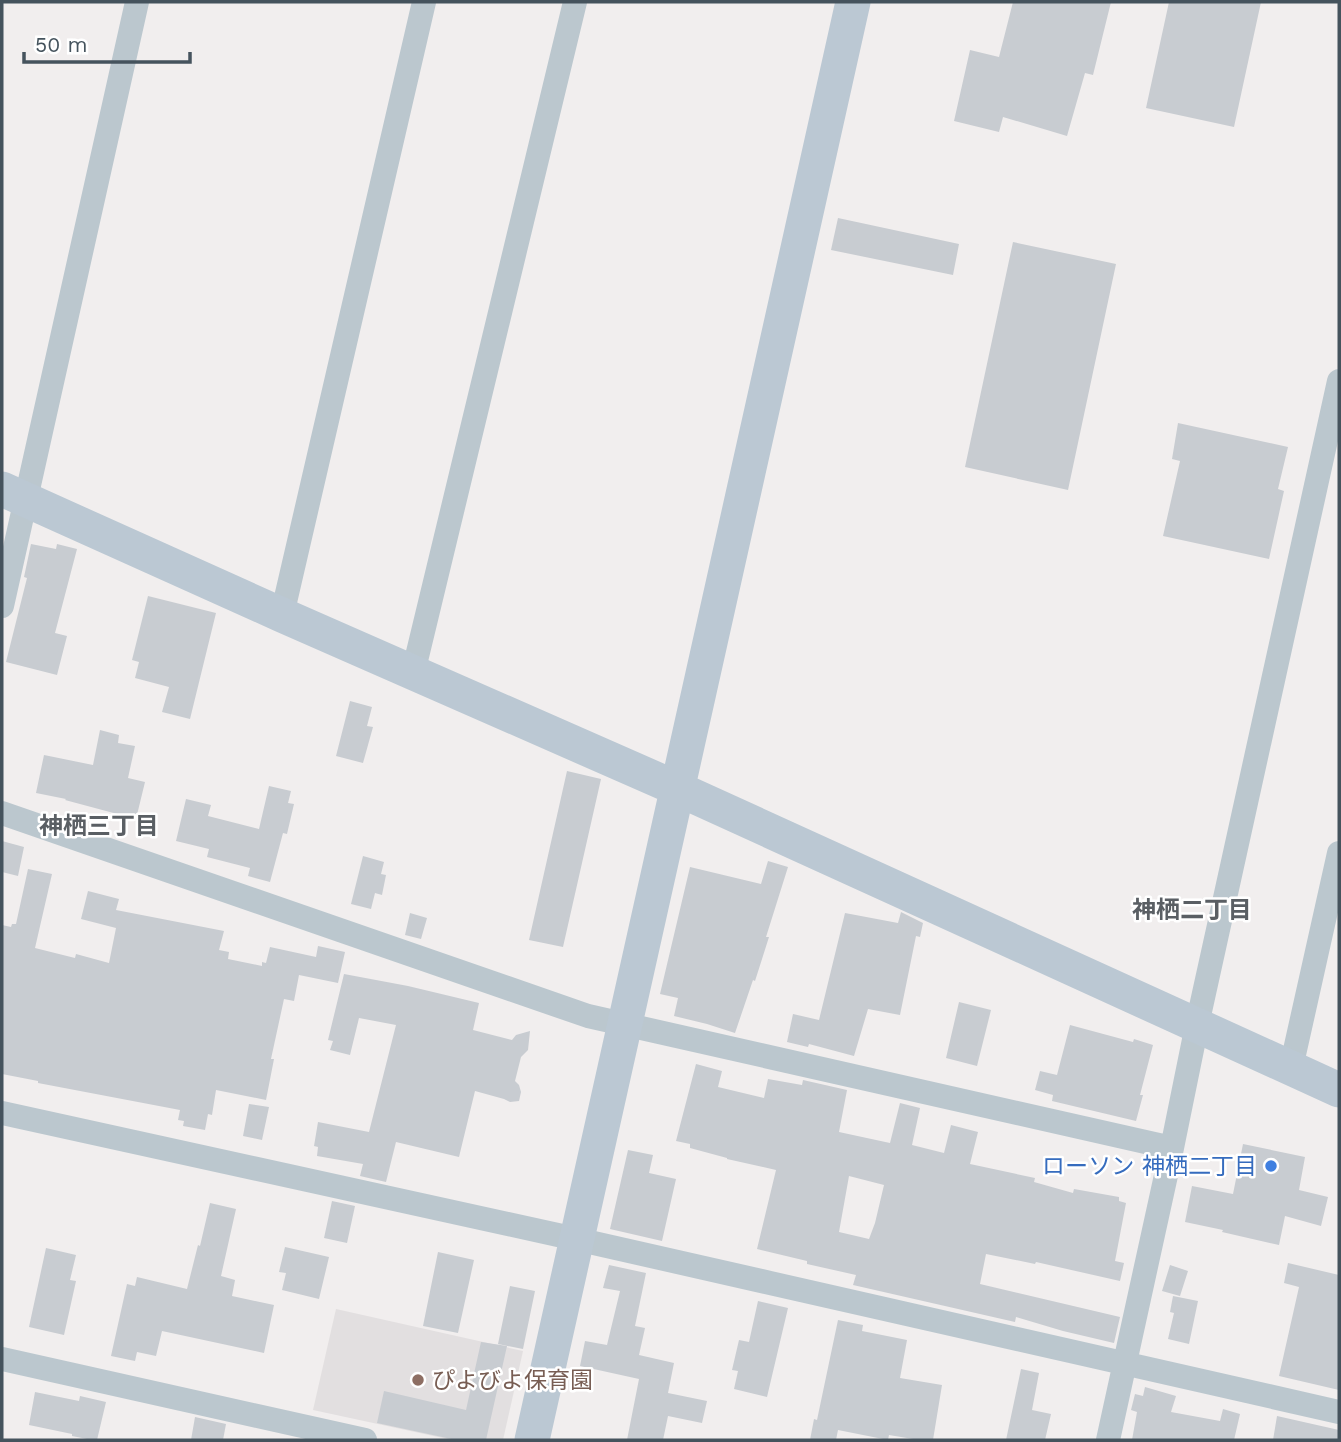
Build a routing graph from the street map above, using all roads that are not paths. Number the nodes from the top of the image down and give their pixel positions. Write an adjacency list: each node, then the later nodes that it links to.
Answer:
1 (137, 2): 6 (street)
2 (424, 2): 8 (street)
3 (575, 2): 9 (street)
4 (853, 2): 10 (street)
5 (1339, 381): 14 (street)
6 (14, 494): 7 (street); 8 (street)
7 (2, 606)
8 (282, 615): 9 (street)
9 (413, 673): 10 (street)
10 (677, 788): 13 (street); 14 (street)
11 (2, 813): 13 (street)
12 (1339, 853): 15 (street)
13 (625, 1024): 18 (street); 19 (street)
14 (1197, 1025): 15 (street); 18 (street)
15 (1292, 1068): 16 (street)
16 (1339, 1090)
17 (2, 1113): 19 (street)
18 (1172, 1148): 21 (street)
19 (576, 1240): 21 (street); 24 (street)
20 (2, 1359): 23 (street)
21 (1126, 1364): 22 (street); 25 (street)
22 (1339, 1412)
23 (365, 1440)
24 (532, 1440)
25 (1108, 1440)

